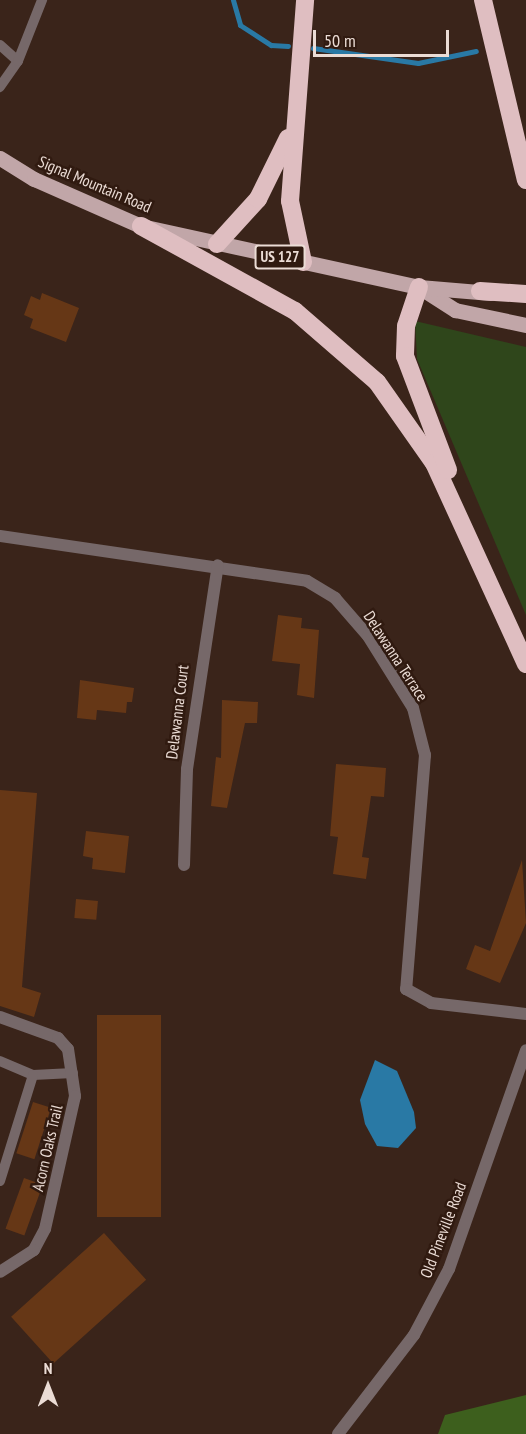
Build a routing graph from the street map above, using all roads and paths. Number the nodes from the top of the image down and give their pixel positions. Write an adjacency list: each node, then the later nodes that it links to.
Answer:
1 (42, 0): 5 (lane)
2 (305, 0): 7 (highway)
3 (483, 0): 9 (highway)
4 (0, 45): 5 (lane)
5 (18, 61): 6 (lane)
6 (0, 87)
7 (293, 128): 11 (highway); 12 (highway)
8 (0, 158): 10 (main road, Signal Mountain Road / US 127)
9 (526, 180)
10 (141, 226): 11 (main road, Signal Mountain Road / US 127); 20 (highway)
11 (218, 244): 12 (main road, Signal Mountain Road / US 127)
12 (303, 262): 13 (main road, Signal Mountain Road / US 127)
13 (419, 287): 14 (main road, US 127); 17 (main road, Signal Mountain Road); 20 (highway)
14 (480, 291): 15 (highway); 16 (main road)
15 (526, 294)
16 (526, 300)
17 (526, 325)
18 (0, 536): 19 (street, Delawanna Terrace)
19 (219, 565): 22 (street, Delawanna Court); 23 (street, Delawanna Terrace)
20 (517, 644): 21 (highway)
21 (526, 664)
22 (184, 865)
23 (526, 1014)
24 (0, 1017): 27 (street, Acorn Oaks Trail)
25 (526, 1050): 31 (street, Old Pineville Road)
26 (0, 1061): 28 (lane)
27 (73, 1073): 28 (lane); 30 (street, Acorn Oaks Trail)
28 (33, 1075): 29 (lane)
29 (0, 1181)
30 (0, 1272)
31 (338, 1434)

